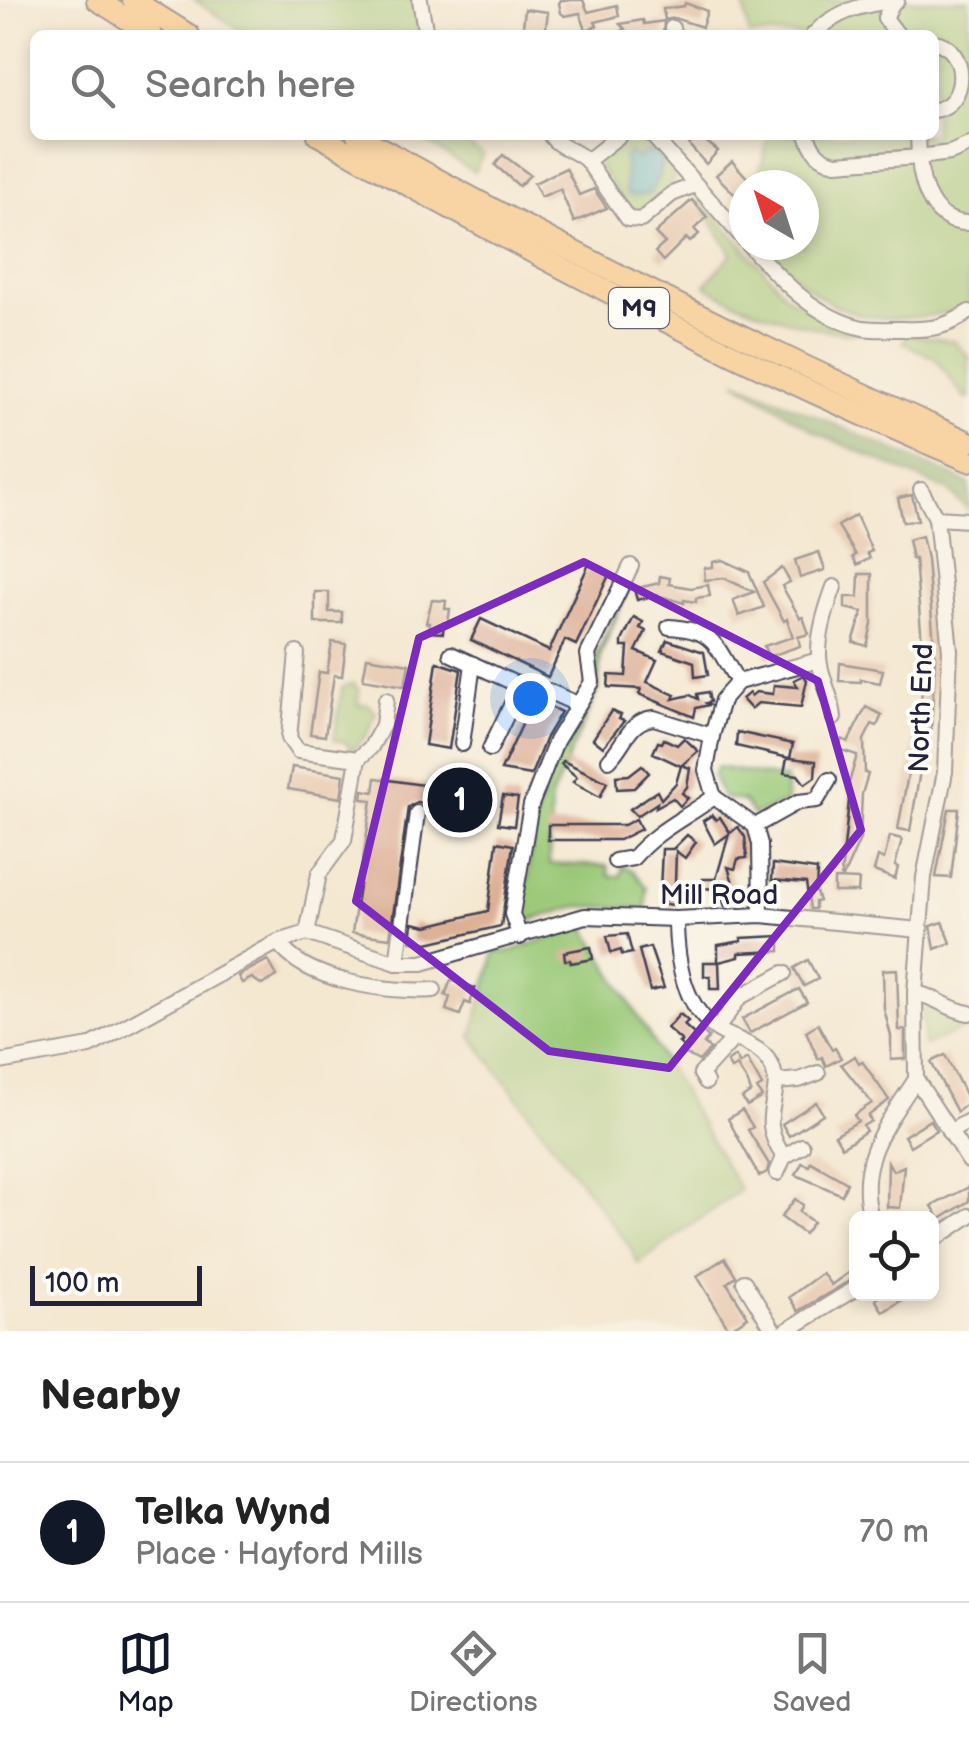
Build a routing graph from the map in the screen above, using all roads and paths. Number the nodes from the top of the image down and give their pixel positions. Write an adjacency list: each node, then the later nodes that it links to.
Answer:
1 (97, 0): 5 (highway)
2 (133, 0): 6 (highway)
3 (420, 0): 7 (street)
4 (896, 0): 8 (street); 9 (street)
5 (144, 30)
6 (181, 30)
7 (425, 30)
8 (820, 30)
9 (894, 30)
10 (939, 43): 11 (street)
11 (968, 71): 12 (street)
12 (939, 109)
13 (327, 140): 30 (highway, M9)
14 (366, 140): 29 (highway, M9)
15 (552, 140): 21 (street); 23 (street)
16 (614, 140): 23 (street)
17 (656, 140): 24 (street)
18 (809, 140): 22 (street)
19 (918, 140): 22 (street)
20 (969, 145): 22 (street)
21 (538, 148)
22 (919, 158): 26 (street)
23 (587, 161): 24 (street)
24 (695, 185): 25 (street)
25 (729, 222)
26 (969, 223)
27 (762, 260): 28 (street)
28 (969, 312)
29 (969, 442)
30 (969, 461)
31 (921, 490): 32 (street, North End)
32 (936, 518): 33 (street); 64 (street, North End)
33 (969, 520)
34 (630, 566): 48 (street)
35 (834, 587): 37 (street)
36 (811, 599): 37 (street)
37 (827, 606): 41 (street)
38 (669, 627): 43 (street)
39 (297, 653): 53 (street)
40 (450, 654): 42 (street)
41 (818, 660): 43 (street); 47 (street)
42 (472, 664): 44 (street); 51 (street)
43 (738, 682): 50 (street)
44 (521, 685): 48 (street); 52 (street)
45 (384, 699): 53 (street)
46 (852, 700): 47 (street)
47 (833, 702): 49 (street)
48 (578, 704): 66 (street)
49 (834, 718)
50 (712, 736): 54 (street); 56 (street)
51 (462, 744)
52 (490, 749)
53 (358, 759): 65 (street)
54 (610, 760)
55 (829, 780): 57 (street)
56 (714, 798): 60 (street); 61 (street)
57 (816, 800): 59 (street); 60 (street)
58 (418, 814): 68 (street)
59 (822, 816)
60 (755, 826): 62 (street)
61 (616, 861)
62 (761, 915): 63 (street, Mill Road); 64 (street, Mill Road)
63 (676, 919): 66 (street, Mill Road); 73 (street)
64 (920, 930): 71 (street, North End)
65 (307, 933): 67 (street); 68 (street)
66 (520, 937): 68 (street, Mill Road)
67 (278, 942): 70 (street); 75 (street)
68 (397, 963)
69 (784, 972): 73 (street)
70 (434, 990)
71 (915, 993): 72 (street); 77 (street, North End)
72 (969, 1013)
73 (717, 1029): 74 (street)
74 (734, 1038): 78 (street); 79 (street)
75 (0, 1062)
76 (818, 1073): 79 (street)
77 (916, 1079): 81 (street); 86 (street)
78 (706, 1082)
79 (776, 1082): 83 (street)
80 (969, 1120): 81 (street)
81 (950, 1132): 84 (street)
82 (802, 1146): 83 (street)
83 (784, 1157): 85 (street)
84 (969, 1162)
85 (777, 1173)
86 (870, 1211)
87 (969, 1216): 88 (street)
88 (939, 1236)
89 (744, 1282): 91 (street)
90 (849, 1292): 92 (street)
91 (774, 1331)
92 (786, 1331)

